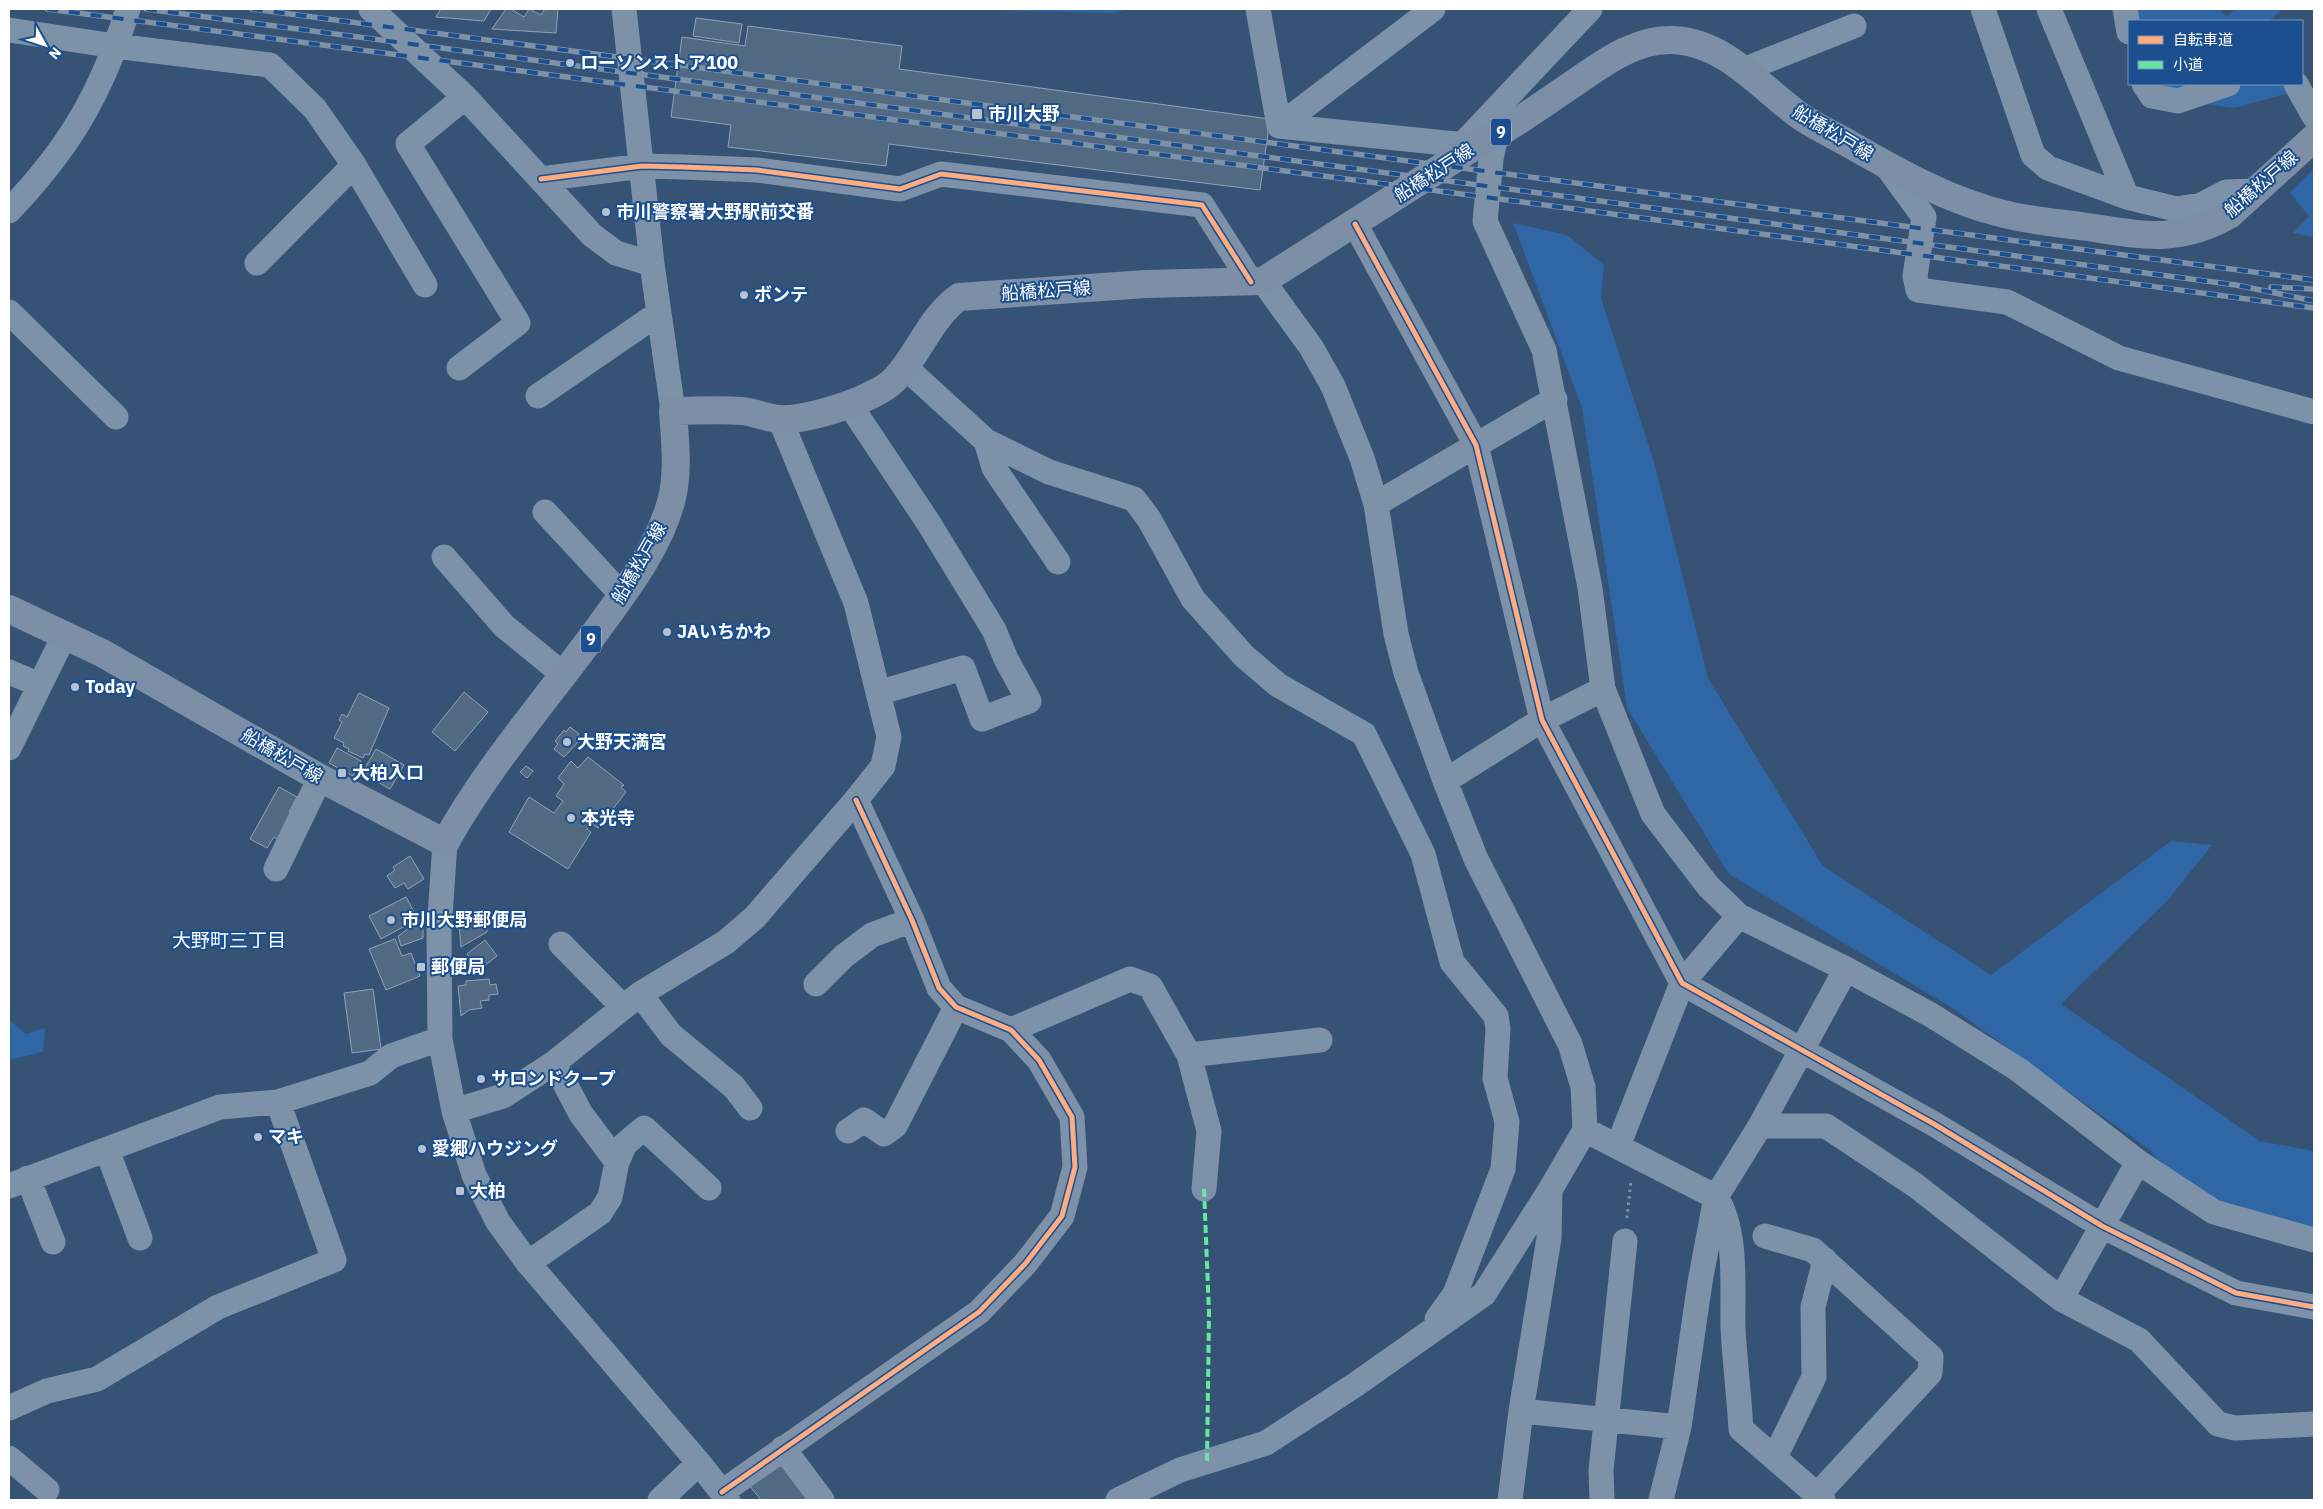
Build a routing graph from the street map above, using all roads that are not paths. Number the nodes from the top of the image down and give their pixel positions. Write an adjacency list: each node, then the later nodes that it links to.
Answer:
1 (128, 9): 13 (street)
2 (371, 9): 18 (street)
3 (624, 9): 25 (street)
4 (1258, 9): 20 (street)
5 (1433, 9): 20 (street)
6 (1590, 9): 22 (street)
7 (1983, 9): 28 (street)
8 (2049, 9): 28 (street)
9 (2125, 9): 11 (street)
10 (1854, 26): 14 (street)
11 (2128, 26)
12 (9, 30): 13 (street)
13 (117, 41): 23 (street); 29 (street)
14 (1743, 70): 22 (main road, 船橋松戸線 / 9); 24 (main road, 船橋松戸線 / 9)
15 (2145, 85): 16 (street)
16 (2225, 85)
17 (2297, 85): 19 (street)
18 (465, 97): 26 (street); 38 (street)
19 (2314, 116)
20 (1279, 126): 22 (street)
21 (2314, 138): 27 (main road, 船橋松戸線 / 9)
22 (1478, 142): 30 (main road, 船橋松戸線 / 9); 40 (street)
23 (354, 165): 31 (street); 34 (street)
24 (1886, 165): 27 (main road, 船橋松戸線 / 9); 43 (street)
25 (642, 166): 26 (street); 32 (street); 33 (street)
26 (541, 179): 32 (street)
27 (2255, 191): 28 (street)
28 (2127, 197)
29 (9, 211)
30 (1355, 224): 33 (main road, 船橋松戸線 / 9); 47 (street)
31 (257, 263)
32 (652, 264): 36 (street)
33 (1257, 281): 37 (main road, 船橋松戸線); 48 (street)
34 (425, 285)
35 (9, 312): 44 (street)
36 (659, 313): 39 (street); 42 (street)
37 (905, 367): 41 (main road, 船橋松戸線); 46 (street)
38 (459, 368)
39 (538, 396)
40 (1554, 399): 47 (street); 58 (street)
41 (850, 405): 45 (main road, 船橋松戸線); 59 (street)
42 (673, 411): 45 (main road, 船橋松戸線); 52 (main road, 船橋松戸線 / 9)
43 (2314, 412)
44 (116, 417)
45 (780, 419): 59 (street)
46 (986, 441): 51 (street); 106 (street)
47 (1476, 445): 48 (street); 60 (street)
48 (1376, 504): 63 (street)
49 (545, 512): 52 (street)
50 (444, 557): 56 (street)
51 (1058, 562)
52 (622, 595): 56 (main road, 船橋松戸線 / 9)
53 (9, 609): 54 (main road, 船橋松戸線)
54 (65, 634): 57 (street); 62 (main road, 船橋松戸線)
55 (9, 672): 57 (street)
56 (564, 675): 65 (main road, 船橋松戸線 / 9)
57 (40, 685): 61 (street)
58 (1603, 689): 60 (street); 67 (street)
59 (878, 693): 64 (street)
60 (1542, 720): 63 (street); 71 (street)
61 (9, 748)
62 (320, 778): 65 (main road, 船橋松戸線); 66 (street)
63 (1445, 781): 85 (street)
64 (856, 800): 68 (street); 73 (street)
65 (445, 843): 76 (street)
66 (276, 869)
67 (1739, 916): 70 (street); 71 (street)
68 (912, 920): 72 (street); 74 (street)
69 (562, 944): 73 (street)
70 (1846, 969): 78 (street); 90 (street)
71 (1682, 983): 78 (street); 88 (street)
72 (816, 984)
73 (632, 1001): 80 (street); 82 (street)
74 (956, 1007): 75 (street); 86 (street)
75 (1011, 1030): 79 (street); 112 (street)
76 (440, 1039): 81 (street); 83 (street)
77 (1320, 1040): 79 (street)
78 (1801, 1050): 84 (street); 96 (street)
79 (1189, 1055): 93 (street)
80 (554, 1063): 83 (street); 89 (street)
81 (278, 1102): 87 (street); 107 (street)
82 (750, 1108)
83 (454, 1111): 103 (street)
84 (1760, 1126): 95 (street); 104 (street)
85 (1585, 1130): 88 (street); 94 (street)
86 (848, 1131)
87 (107, 1150): 91 (street); 98 (street)
88 (1626, 1150): 95 (street)
89 (617, 1162): 92 (street); 103 (street)
90 (2138, 1162): 96 (street); 99 (street)
91 (18, 1182): 100 (street)
92 (709, 1188)
93 (1204, 1189)
94 (1550, 1190): 106 (street); 108 (street)
95 (1716, 1197): 111 (street); 113 (street)
96 (2102, 1226): 104 (street); 105 (street)
97 (1765, 1236): 102 (street)
98 (140, 1238)
99 (2314, 1240)
100 (53, 1242)
101 (1625, 1242): 109 (street)
102 (1825, 1260): 113 (street); 118 (street)
103 (528, 1263): 115 (street)
104 (2061, 1299): 110 (street)
105 (2314, 1307)
106 (1426, 1336): 121 (street)
107 (9, 1408)
108 (1521, 1411): 109 (street); 122 (street)
109 (1606, 1420): 111 (street); 123 (street)
110 (2314, 1424)
111 (1679, 1428): 124 (street)
112 (782, 1448): 117 (street); 120 (street)
113 (1775, 1457): 118 (street)
114 (9, 1458): 116 (street)
115 (699, 1463): 117 (street); 119 (street)
116 (47, 1490)
117 (725, 1496)
118 (1820, 1498)
119 (660, 1500)
120 (822, 1500)
121 (1118, 1500)
122 (1510, 1500)
123 (1602, 1500)
124 (1661, 1500)

